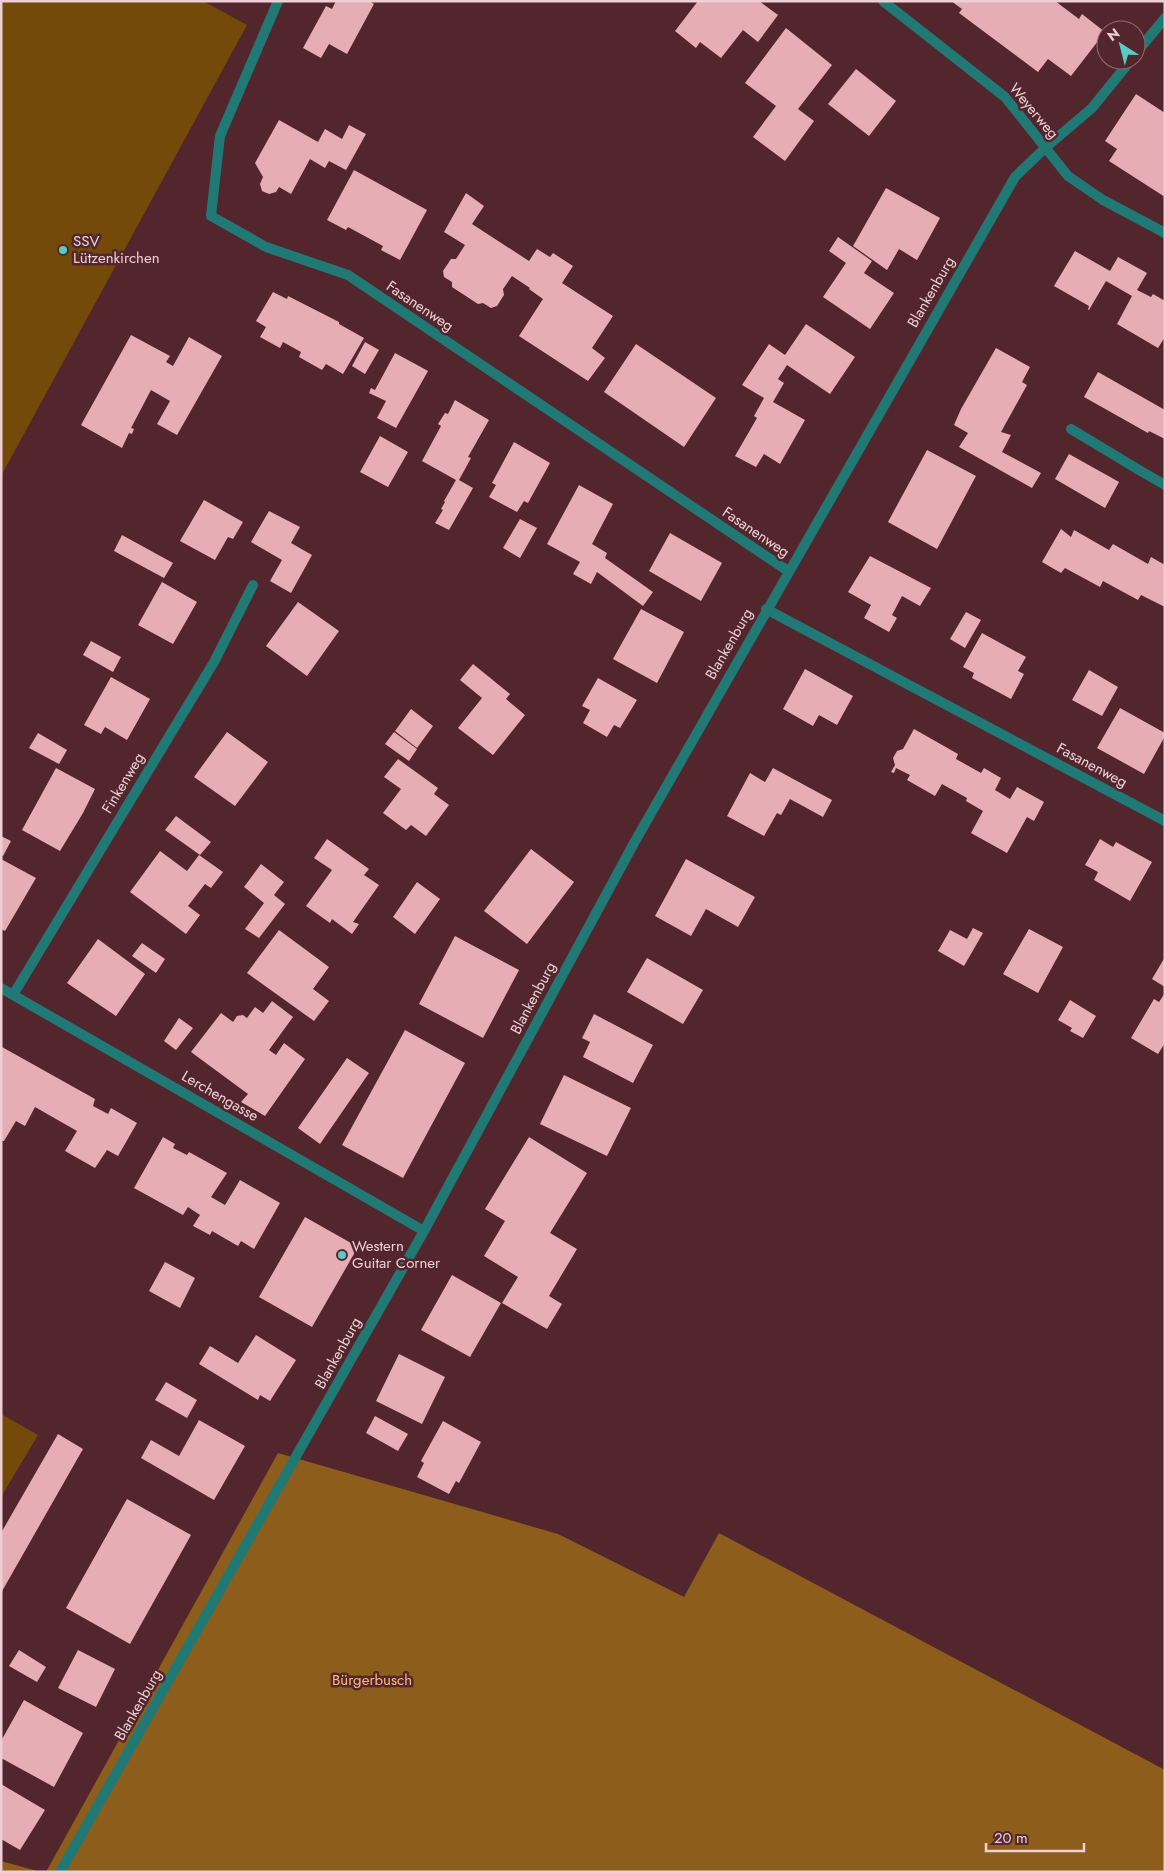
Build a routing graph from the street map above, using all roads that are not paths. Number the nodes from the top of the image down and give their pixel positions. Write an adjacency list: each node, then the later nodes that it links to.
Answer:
1 (278, 1): 10 (street, Fasanenweg)
2 (883, 1): 6 (street, Weyerweg)
3 (1165, 18): 4 (street)
4 (1146, 42)
5 (1123, 70): 6 (street, Blankenburg)
6 (1045, 148): 7 (street, Weyerweg); 10 (street, Blankenburg)
7 (1165, 233)
8 (1071, 429): 9 (street)
9 (1165, 485)
10 (788, 572): 12 (street, Blankenburg)
11 (253, 584): 15 (street, Finkenweg)
12 (766, 609): 13 (street, Fasanenweg); 16 (street, Blankenburg)
13 (1165, 821)
14 (1, 988): 15 (street, Lerchengasse)
15 (13, 995): 16 (street, Lerchengasse)
16 (424, 1231): 17 (street, Blankenburg)
17 (60, 1872)

